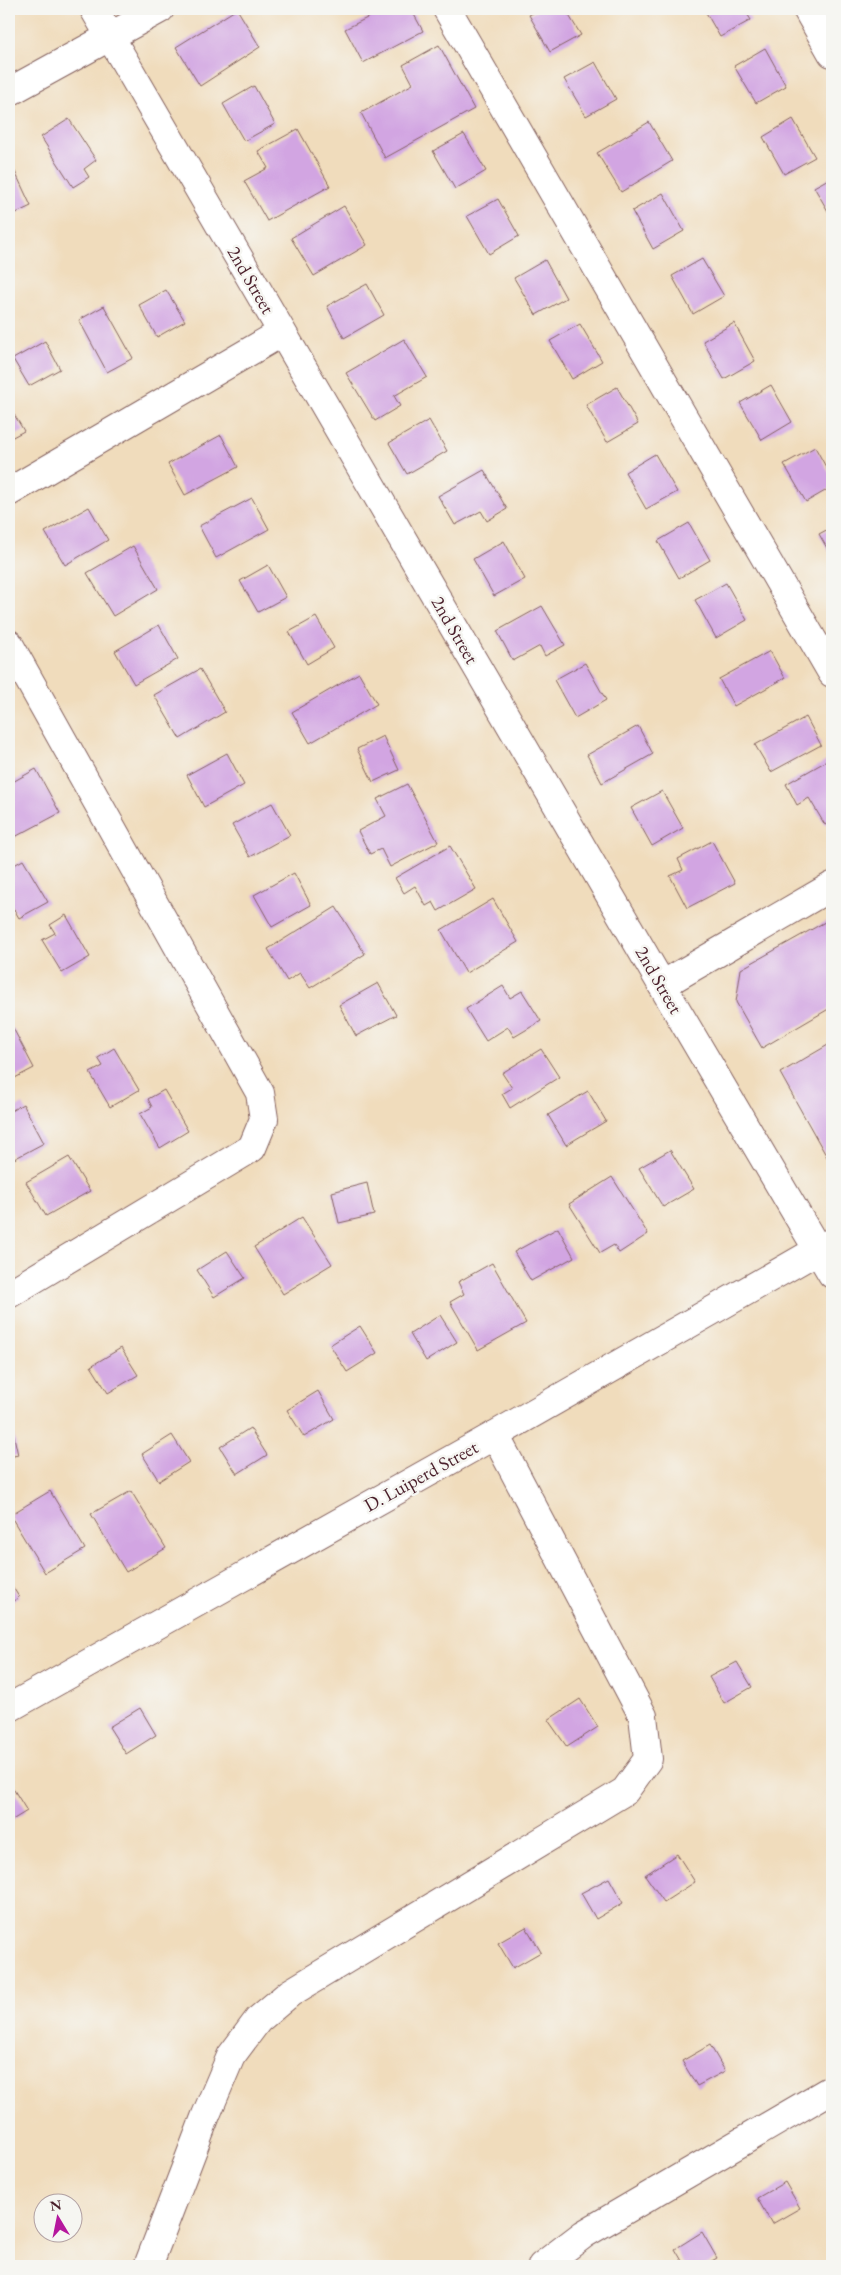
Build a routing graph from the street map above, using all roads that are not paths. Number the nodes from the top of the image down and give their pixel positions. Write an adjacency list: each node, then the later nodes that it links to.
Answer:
1 (94, 9): 5 (street, 2nd Street)
2 (160, 9): 5 (street)
3 (447, 9): 11 (street)
4 (807, 9): 6 (street)
5 (110, 35): 7 (street); 8 (street, 2nd Street)
6 (832, 53)
7 (9, 92)
8 (281, 333): 9 (street); 13 (street, 2nd Street)
9 (9, 492)
10 (9, 644): 16 (street)
11 (832, 673)
12 (832, 886): 13 (street)
13 (662, 985): 14 (street, 2nd Street)
14 (825, 1246): 15 (street, 2nd Street); 17 (street, D. Luiperd Street)
15 (832, 1274)
16 (9, 1294)
17 (495, 1435): 18 (street, D. Luiperd Street); 20 (street)
18 (9, 1708)
19 (832, 2089): 21 (street)
20 (148, 2266)
21 (542, 2266)

